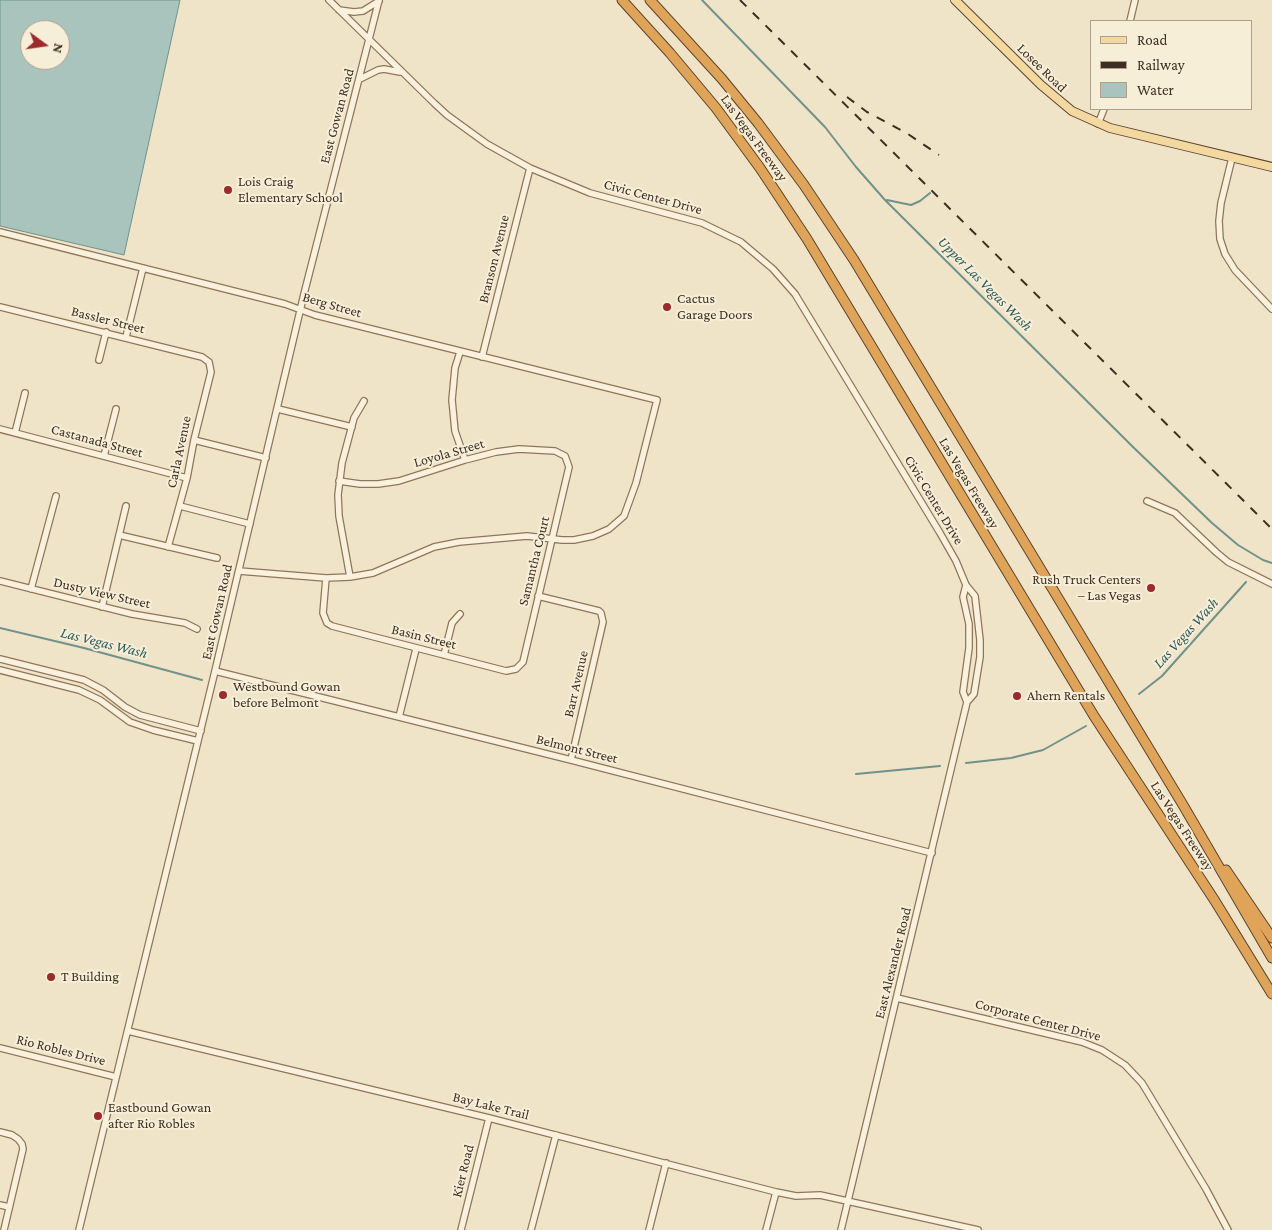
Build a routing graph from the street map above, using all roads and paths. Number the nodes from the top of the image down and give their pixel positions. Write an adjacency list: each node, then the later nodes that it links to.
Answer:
1 (329, 0): 7 (street, Civic Center Drive)
2 (379, 0): 7 (street); 9 (street, East Gowan Road)
3 (622, 0): 77 (highway, Las Vegas Freeway)
4 (650, 0): 73 (highway, Las Vegas Freeway)
5 (956, 0): 13 (main road, Losee Road)
6 (1135, 0): 8 (street)
7 (339, 10): 9 (street, Civic Center Drive)
8 (1130, 20)
9 (369, 40): 10 (street, Civic Center Drive); 11 (street, East Gowan Road)
10 (402, 73): 11 (street); 16 (street, Civic Center Drive)
11 (360, 79): 20 (street, East Gowan Road)
12 (1104, 110): 13 (street)
13 (1098, 124): 14 (main road, Losee Road)
14 (1232, 158): 15 (main road, Losee Road); 21 (street)
15 (1272, 167)
16 (530, 168): 25 (street, Branson Avenue); 56 (street, Civic Center Drive)
17 (0, 232): 18 (street, Berg Street)
18 (144, 268): 20 (street, Berg Street); 23 (street)
19 (0, 307): 22 (street, Bassler Street)
20 (300, 309): 24 (street, Berg Street); 30 (street, East Gowan Road)
21 (1272, 309)
22 (106, 332): 23 (street, Bassler Street); 26 (street)
23 (126, 338): 27 (street, Bassler Street)
24 (460, 352): 25 (street, Berg Street); 39 (street)
25 (482, 357): 48 (street, Berg Street)
26 (99, 360)
27 (209, 362): 35 (street, Carla Avenue)
28 (25, 393): 34 (street)
29 (364, 401): 32 (street)
30 (278, 408): 32 (street); 38 (street, East Gowan Road)
31 (116, 409): 36 (street)
32 (352, 427): 41 (street)
33 (0, 429): 34 (street, Castanada Street)
34 (15, 433): 36 (street, Castanada Street)
35 (194, 440): 38 (street); 40 (street, Carla Avenue)
36 (104, 456): 40 (street, Castanada Street)
37 (565, 456): 39 (street, Loyola Street); 48 (street, Samantha Court)
38 (266, 458): 46 (street, East Gowan Road)
39 (465, 460): 41 (street, Loyola Street)
40 (187, 478): 45 (street, Carla Avenue)
41 (339, 481): 52 (street)
42 (56, 496): 57 (street)
43 (1147, 501): 55 (street)
44 (126, 506): 47 (street)
45 (180, 506): 46 (street); 49 (street, Carla Avenue)
46 (250, 524): 51 (street, East Gowan Road)
47 (119, 535): 49 (street); 59 (street)
48 (552, 538): 52 (street); 58 (street, Samantha Court)
49 (168, 547): 50 (street)
50 (216, 558)
51 (239, 571): 53 (street); 67 (street, East Gowan Road)
52 (350, 577): 53 (street)
53 (326, 578): 62 (street, Basin Street)
54 (0, 581): 57 (street, Dusty View Street)
55 (1272, 584)
56 (966, 585): 68 (street, East Alexander Road); 68 (street, East Alexander Road)
57 (31, 589): 59 (street, Dusty View Street)
58 (538, 596): 65 (street, Samantha Court); 72 (street, Barr Avenue)
59 (102, 607): 61 (street, Dusty View Street)
60 (460, 614): 63 (street)
61 (197, 629)
62 (416, 648): 63 (street, Basin Street); 69 (street)
63 (444, 656): 65 (street, Basin Street)
64 (0, 659): 70 (street)
65 (516, 669)
66 (0, 670): 71 (street)
67 (215, 671): 69 (street, Belmont Street); 70 (street, East Gowan Road)
68 (967, 702): 74 (street, East Alexander Road)
69 (399, 716): 72 (street, Belmont Street)
70 (200, 731): 71 (street, East Gowan Road)
71 (198, 741): 79 (street, East Gowan Road)
72 (571, 760): 74 (street, Belmont Street)
73 (1183, 805): 75 (highway); 76 (highway, Las Vegas Freeway)
74 (932, 853): 78 (street, East Alexander Road)
75 (1272, 938)
76 (1272, 958)
77 (1272, 994)
78 (897, 998): 87 (street, East Alexander Road); 98 (street, Corporate Center Drive)
79 (128, 1031): 81 (street, East Gowan Road); 82 (street, Bay Lake Trail)
80 (0, 1048): 81 (street, Rio Robles Drive)
81 (116, 1077): 91 (street, East Gowan Road)
82 (489, 1118): 84 (street, Bay Lake Trail); 92 (street, Kier Road)
83 (0, 1132): 89 (street)
84 (556, 1135): 85 (street, Bay Lake Trail); 93 (street)
85 (666, 1163): 86 (street, Bay Lake Trail); 94 (street)
86 (776, 1192): 87 (street, Bay Lake Trail); 95 (street)
87 (848, 1201): 96 (street, East Alexander Road); 97 (street, Bay Lake Trail)
88 (0, 1205): 89 (street)
89 (9, 1207): 90 (street)
90 (4, 1230)
91 (79, 1230)
92 (461, 1230)
93 (531, 1230)
94 (649, 1230)
95 (766, 1230)
96 (840, 1230)
97 (978, 1230)
98 (1228, 1230)

